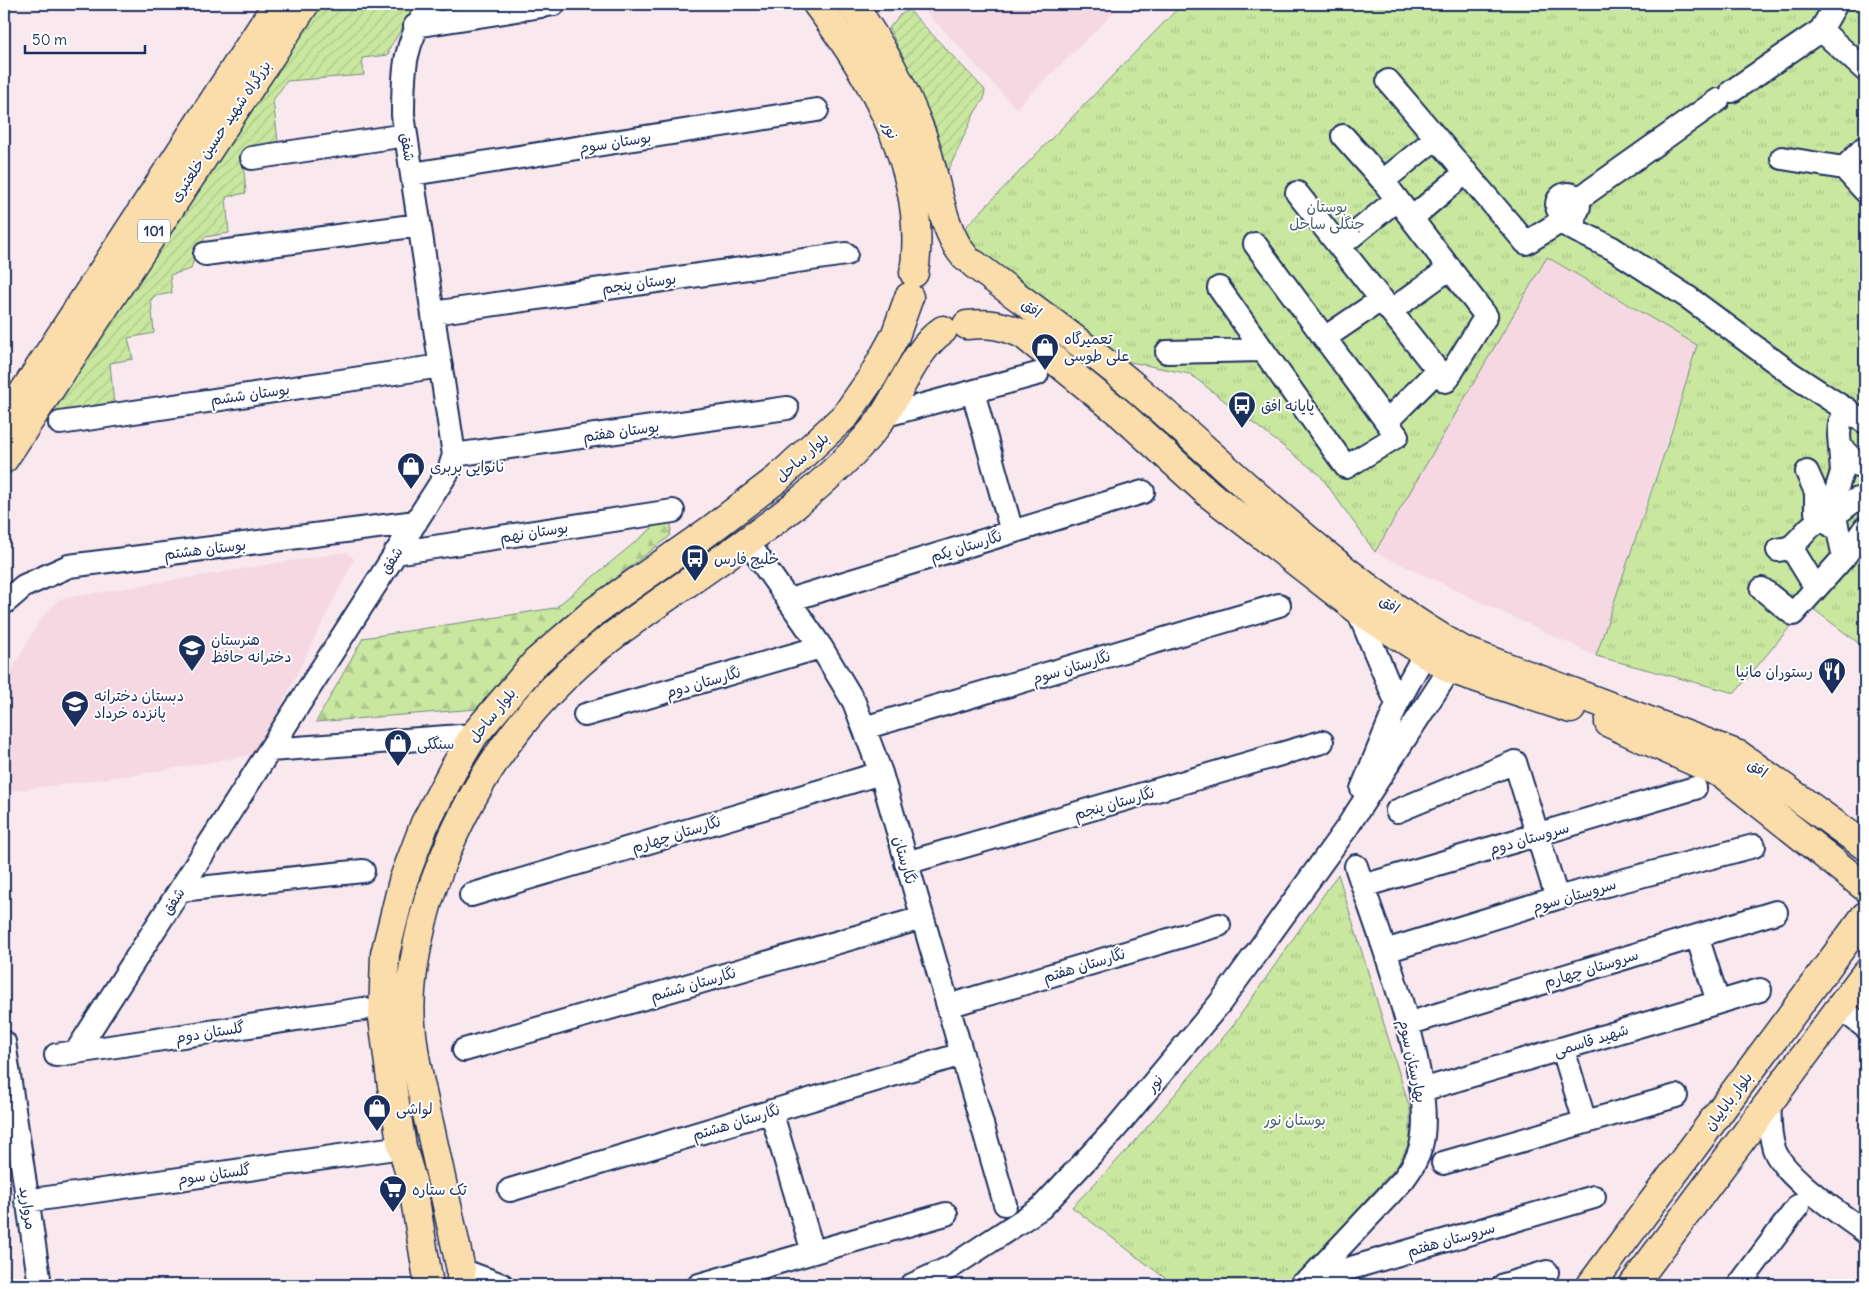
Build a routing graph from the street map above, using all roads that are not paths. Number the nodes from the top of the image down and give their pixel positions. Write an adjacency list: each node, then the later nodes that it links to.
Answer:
1 (277, 4): 51 (main road, بزرگراه شهید حسین خلعتبری / 101)
2 (305, 4): 56 (main road, بزرگراه شهید حسین خلعتبری / 101)
3 (430, 4): 8 (street, شفق)
4 (554, 4): 8 (street)
5 (817, 4): 35 (main road, نور)
6 (852, 4): 33 (main road, نور)
7 (1836, 4): 9 (street)
8 (416, 26): 13 (street, شفق)
9 (1821, 30): 10 (street); 26 (street)
10 (1865, 70)
11 (1388, 81): 15 (street)
12 (817, 110): 21 (street, بوستان سوم)
13 (406, 135): 17 (street); 21 (street, شفق)
14 (1343, 136): 22 (street)
15 (1436, 138): 20 (street); 22 (street)
16 (1865, 147): 19 (street)
17 (252, 158)
18 (1782, 158): 19 (street)
19 (1844, 168): 23 (street)
20 (1466, 172): 26 (street); 27 (street)
21 (412, 174): 28 (street, شفق)
22 (1383, 181): 25 (street)
23 (1865, 192)
24 (1297, 193): 30 (street)
25 (1398, 199): 27 (street); 30 (street)
26 (1575, 215): 48 (street)
27 (1412, 218): 34 (street)
28 (420, 225): 31 (street); 38 (street, شفق)
29 (1255, 244): 40 (street)
30 (1340, 246): 37 (street)
31 (205, 254)
32 (846, 254): 38 (street, بوستان پنجم)
33 (969, 260): 35 (main road); 39 (main road); 75 (main road, افق)
34 (1450, 268): 37 (street); 44 (street)
35 (912, 285): 39 (main road); 82 (main road, بلوار ساحل)
36 (1219, 288): 41 (street)
37 (1387, 304): 40 (street); 44 (street)
38 (433, 313): 43 (street, شفق)
39 (955, 327): 66 (main road, بلوار ساحل); 74 (main road, افق)
40 (1326, 337): 50 (street)
41 (1263, 350): 42 (street); 50 (street)
42 (1167, 352)
43 (441, 366): 53 (street, بوستان ششم); 55 (street, شفق)
44 (1438, 370): 50 (street)
45 (1037, 374): 46 (street)
46 (974, 392): 49 (street); 65 (street)
47 (787, 408): 55 (street, بوستان هفتم)
48 (1847, 410): 52 (street); 54 (street)
49 (894, 413)
50 (1386, 421)
51 (4, 422)
52 (1865, 422)
53 (60, 423)
54 (1840, 446): 57 (street); 63 (street)
55 (454, 455): 62 (street, شفق)
56 (4, 459)
57 (1865, 467)
58 (1807, 472): 63 (street)
59 (1143, 492): 65 (street, نگارستان یکم)
60 (1865, 498): 63 (street)
61 (673, 511): 67 (street, بوستان نهم)
62 (416, 522): 67 (street, شفق); 72 (street, بوستان هشتم)
63 (1830, 523): 68 (street); 69 (street)
64 (1865, 528): 68 (street)
65 (1012, 532): 71 (street, نگارستان یکم)
66 (747, 542): 71 (street, نگارستان); 81 (main road, بلوار ساحل)
67 (396, 553): 84 (street, شفق)
68 (1844, 557): 69 (street)
69 (1816, 588): 70 (street)
70 (1762, 589)
71 (789, 600): 76 (street, نگارستان)
72 (4, 603)
73 (1279, 605): 80 (street, نگارستان سوم)
74 (1357, 609): 75 (main road, افق); 78 (street)
75 (1430, 644): 77 (main road, افق); 78 (street)
76 (821, 647): 79 (street, نگارستان دوم); 80 (street, نگارستان)
77 (1456, 660): 88 (street); 91 (main road, افق); 95 (main road, افق)
78 (1397, 704): 88 (street)
79 (585, 715)
80 (864, 728): 85 (street, نگارستان)
81 (513, 732): 82 (main road); 135 (main road, بلوار ساحل)
82 (474, 735): 84 (street); 123 (main road, بلوار ساحل)
83 (1322, 742): 92 (street, نگارستان پنجم)
84 (270, 750): 96 (street, شفق)
85 (881, 773): 92 (street, نگارستان); 97 (street, نگارستان چهارم)
86 (1695, 788): 89 (street, سروستان دوم)
87 (1398, 811): 89 (street)
88 (1346, 829): 141 (street, نور)
89 (1539, 835): 94 (street, سروستان دوم); 98 (street)
90 (1754, 846): 98 (street, سروستان سوم)
91 (1865, 846)
92 (906, 863): 101 (street, نگارستان)
93 (363, 871): 96 (street)
94 (1359, 876): 111 (street, بهارستان سوم)
95 (1865, 887)
96 (180, 890): 116 (street, شفق)
97 (471, 896)
98 (1557, 898): 104 (street, سروستان سوم)
99 (1776, 912): 103 (street, سروستان چهارم)
100 (1865, 916): 136 (main road, بلوار باباییان)
101 (922, 918): 108 (street, نگارستان); 115 (street, نگارستان ششم)
102 (1219, 924): 108 (street, نگارستان هفتم)
103 (1697, 936): 107 (street); 111 (street, سروستان چهارم)
104 (1395, 948)
105 (1865, 974): 109 (main road)
106 (1760, 990): 107 (street, شهید قاسمی)
107 (1718, 1002): 114 (street, شهید قاسمی)
108 (948, 1006): 117 (street, نگارستان)
109 (1839, 1008): 112 (street); 120 (main road)
110 (363, 1009): 116 (street, گلستان دوم)
111 (1407, 1024): 118 (street, بهارستان سوم)
112 (1865, 1027)
113 (4, 1042): 127 (street, مروارید)
114 (1563, 1049): 118 (street, شهید قاسمی); 122 (street)
115 (464, 1050)
116 (66, 1054)
117 (962, 1054): 121 (street, نگارستان هشتم); 128 (street, نگارستان)
118 (1422, 1090): 137 (street, بهارستان سوم)
119 (1676, 1096): 122 (street)
120 (1770, 1100): 131 (street); 143 (main road)
121 (770, 1111): 125 (street, نگارستان هشتم); 132 (street)
122 (1585, 1122): 124 (street)
123 (402, 1147): 127 (street, گلستان سوم); 134 (main road, بلوار ساحل)
124 (1443, 1163)
125 (510, 1190)
126 (1594, 1197): 137 (street, سروستان هفتم)
127 (26, 1201): 138 (street, مروارید)
128 (1005, 1204)
129 (1798, 1206): 144 (street)
130 (946, 1214): 132 (street)
131 (1865, 1232)
132 (813, 1252): 140 (street)
133 (1547, 1272): 142 (street)
134 (428, 1274): 135 (main road)
135 (461, 1277): 139 (street)
136 (1604, 1281)
137 (1305, 1283)
138 (40, 1285)
139 (502, 1285)
140 (699, 1285)
141 (912, 1285)
142 (1504, 1285)
143 (1633, 1285)
144 (1739, 1285)

